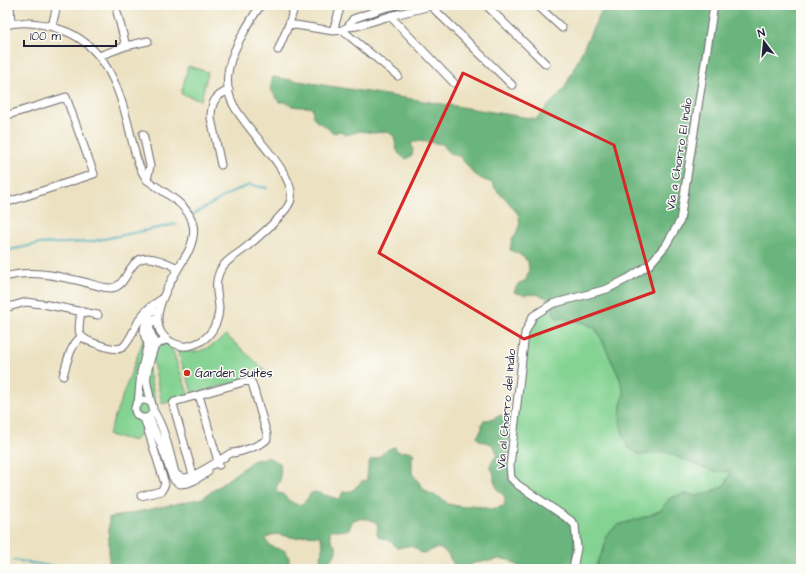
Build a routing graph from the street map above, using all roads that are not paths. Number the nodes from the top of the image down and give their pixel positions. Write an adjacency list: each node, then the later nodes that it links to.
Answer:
1 (10, 5): 14 (street)
2 (57, 5): 16 (street)
3 (261, 5): 28 (street)
4 (295, 5): 15 (street)
5 (341, 5): 19 (street)
6 (397, 5): 10 (street)
7 (486, 5): 24 (street)
8 (537, 5): 18 (street)
9 (714, 5): 37 (street, Vía a Chorro El Indio)
10 (385, 6): 17 (street)
11 (433, 6): 13 (street); 27 (street)
12 (117, 12): 21 (street)
13 (390, 16): 17 (street); 26 (street)
14 (8, 24): 16 (street)
15 (289, 24): 19 (street); 22 (street)
16 (52, 26): 23 (street)
17 (345, 28): 19 (street); 25 (street)
18 (562, 28)
19 (334, 31)
20 (148, 41): 21 (street)
21 (126, 46): 23 (street)
22 (278, 50)
23 (99, 56): 32 (street)
24 (546, 64)
25 (398, 76)
26 (454, 83)
27 (512, 86)
28 (229, 90): 31 (street); 44 (street)
29 (5, 116): 33 (street)
30 (143, 134): 32 (street)
31 (221, 165)
32 (148, 180): 34 (street)
33 (5, 203)
34 (178, 268): 35 (street); 36 (street)
35 (5, 277)
36 (162, 299): 39 (street); 43 (street)
37 (552, 304): 54 (street, Vía al Chorro del Indio)
38 (5, 308): 40 (street)
39 (159, 308): 42 (street); 45 (street)
40 (81, 311): 41 (street); 43 (street)
41 (98, 315)
42 (158, 317): 44 (street); 46 (street)
43 (81, 338): 47 (street)
44 (167, 339): 46 (street)
45 (148, 343): 46 (street); 49 (street)
46 (156, 345): 50 (street)
47 (63, 376)
48 (199, 395): 51 (street); 51 (street); 52 (street)
49 (138, 404): 50 (street); 50 (street)
50 (149, 412): 52 (street); 53 (street)
51 (218, 464): 52 (street)
52 (194, 478)
53 (141, 496)
54 (573, 569)

